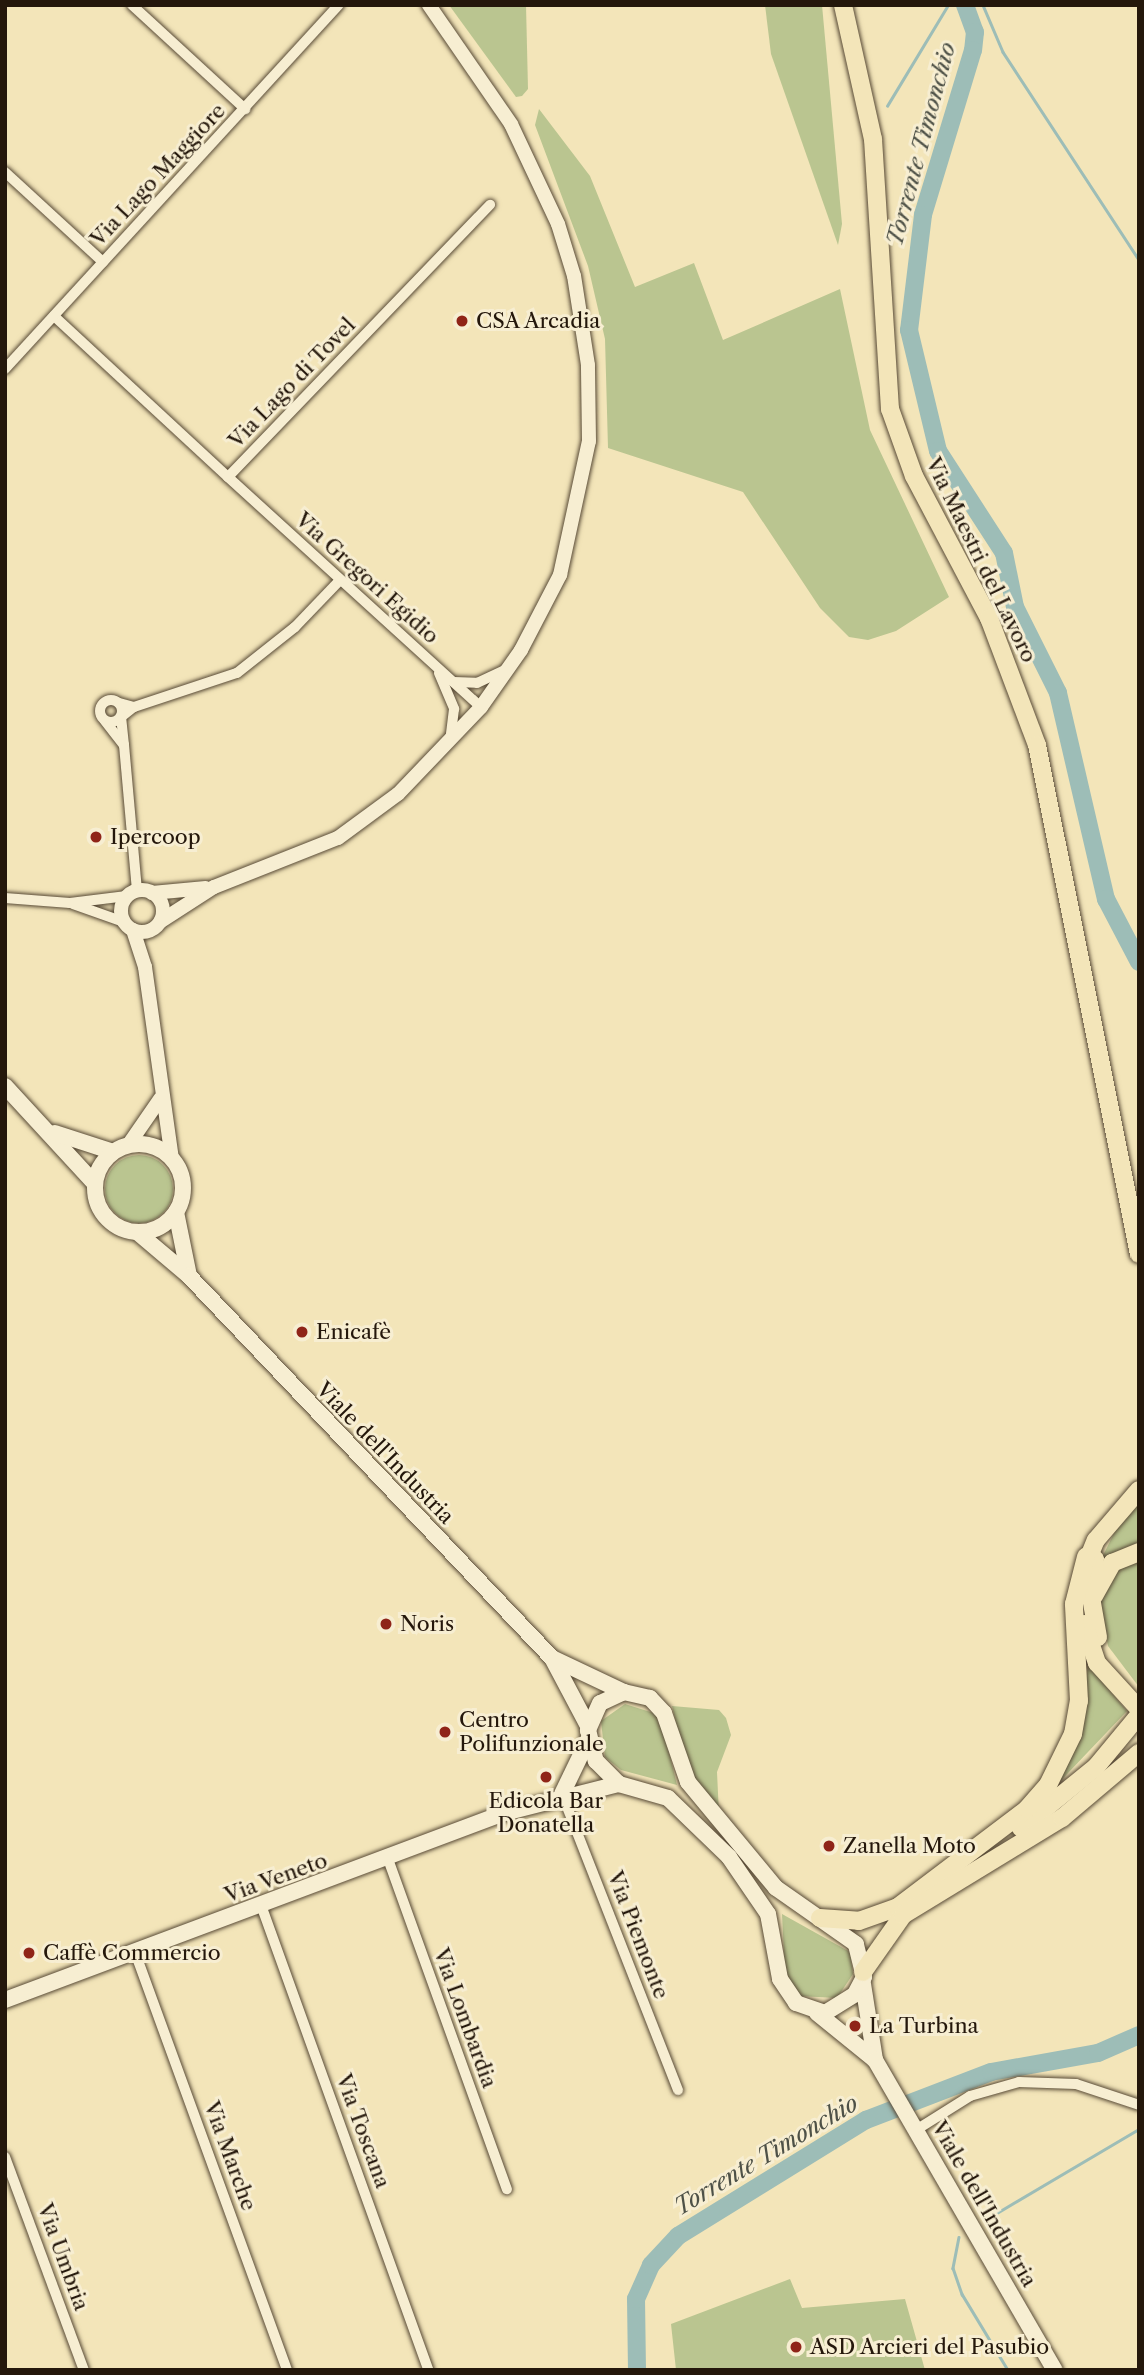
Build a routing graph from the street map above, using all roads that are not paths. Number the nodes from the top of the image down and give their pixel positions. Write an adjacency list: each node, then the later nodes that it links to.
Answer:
1 (132, 5): 5 (street)
2 (843, 5): 40 (highway, Via Maestri del Lavoro)
3 (339, 6): 5 (street, Via Lago Maggiore)
4 (429, 7): 14 (street)
5 (245, 109): 8 (street, Via Lago Maggiore)
6 (5, 172): 8 (street)
7 (491, 205): 11 (street, Via Lago di Tovel)
8 (103, 262): 9 (street, Via Lago Maggiore)
9 (54, 316): 10 (street, Via Lago Maggiore); 11 (street, Via Lago di Tovel)
10 (5, 369)
11 (228, 477): 12 (street, Via Gregori Egidio)
12 (340, 580): 13 (street, Via Gregori Egidio); 17 (street)
13 (434, 665): 15 (street, Via Gregori Egidio); 22 (street)
14 (508, 669): 15 (street); 18 (street)
15 (454, 682): 18 (street, Via Gregori Egidio)
16 (119, 703): 17 (street); 19 (street); 20 (street)
17 (134, 707): 19 (street)
18 (481, 708): 22 (street)
19 (121, 717): 20 (street); 21 (street)
20 (105, 721): 21 (street)
21 (124, 746): 24 (street)
22 (449, 746): 23 (street)
23 (214, 887): 25 (street); 28 (street)
24 (132, 893): 25 (street); 27 (street); 29 (street)
25 (152, 893): 28 (street)
26 (5, 898): 27 (street)
27 (70, 903): 29 (street)
28 (156, 925): 29 (street); 30 (street)
29 (128, 926): 30 (street)
30 (145, 967): 32 (street)
31 (5, 1086): 33 (main road, Viale dell'Industria)
32 (160, 1098): 34 (street); 36 (street)
33 (54, 1132): 35 (main road, Viale dell'Industria); 37 (main road, Viale dell'Industria)
34 (129, 1144): 35 (main road); 36 (main road)
35 (113, 1152): 37 (main road)
36 (172, 1158): 38 (main road)
37 (95, 1184): 39 (main road, Viale dell'Industria)
38 (176, 1212): 39 (main road); 41 (main road)
39 (137, 1232): 41 (main road, Viale dell'Industria)
40 (1139, 1254)
41 (189, 1276): 47 (main road, Viale dell'Industria)
42 (1139, 1490): 43 (highway)
43 (1115, 1518): 45 (highway); 46 (highway)
44 (1139, 1552): 46 (highway)
45 (1086, 1557): 50 (highway); 57 (highway)
46 (1091, 1613): 49 (highway)
47 (552, 1658): 48 (main road, Viale dell'Industria); 51 (main road, Viale dell'Industria)
48 (624, 1692): 51 (main road); 58 (main road, Viale dell'Industria)
49 (1139, 1696)
50 (1136, 1716): 57 (highway)
51 (588, 1733): 53 (main road, Viale dell'Industria); 54 (main road)
52 (1139, 1753): 57 (highway)
53 (619, 1784): 54 (main road, Via Veneto); 62 (main road, Viale dell'Industria)
54 (562, 1794): 55 (main road, Via Veneto); 64 (street, Via Piemonte)
55 (388, 1859): 56 (main road, Via Veneto); 68 (street, Via Lombardia)
56 (261, 1905): 59 (main road, Via Veneto); 71 (street, Via Toscana)
57 (900, 1911): 58 (highway); 60 (highway)
58 (820, 1918): 60 (main road, Viale dell'Industria)
59 (136, 1955): 61 (main road, Via Veneto); 70 (street, Via Marche)
60 (863, 1978): 62 (main road); 63 (main road, Viale dell'Industria)
61 (5, 2000)
62 (817, 2013): 63 (main road, Viale dell'Industria)
63 (875, 2060): 66 (main road, Viale dell'Industria)
64 (678, 2090)
65 (1139, 2105): 66 (street)
66 (914, 2126): 72 (main road, Viale dell'Industria)
67 (5, 2157): 69 (street, Via Umbria)
68 (506, 2189)
69 (84, 2370)
70 (287, 2370)
71 (428, 2370)
72 (1055, 2370)

